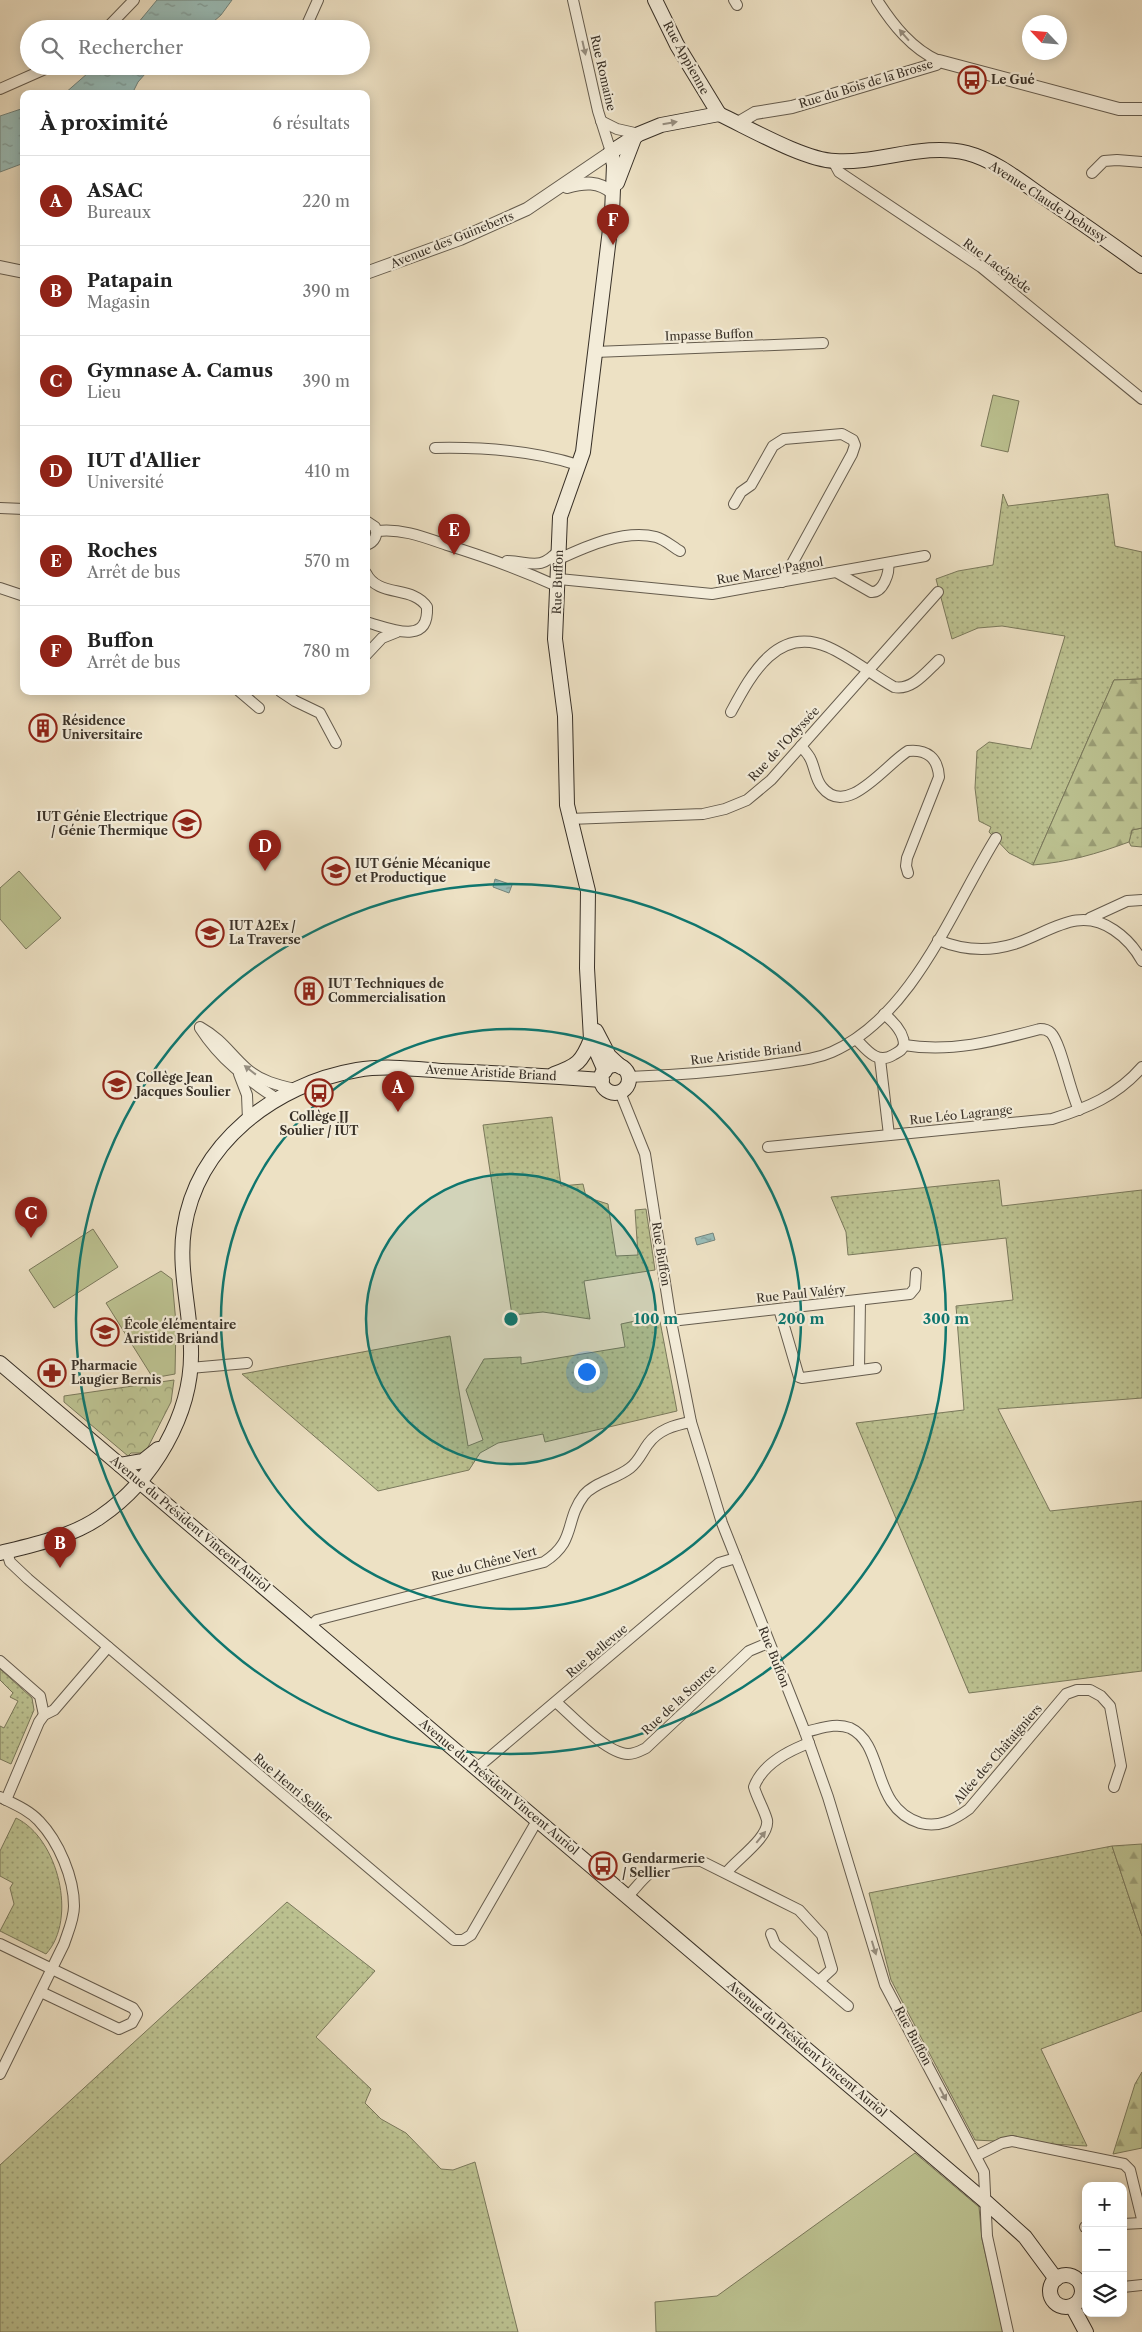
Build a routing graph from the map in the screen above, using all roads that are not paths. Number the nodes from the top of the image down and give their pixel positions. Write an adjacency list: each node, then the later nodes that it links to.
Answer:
1 (134, 0): 6 (street)
2 (318, 0): 7 (street)
3 (573, 0): 13 (street, Rue Romaine, one-way to 13)
4 (655, 0): 12 (main road, Rue Appienne)
5 (877, 0): 8 (street, one-way to 5)
6 (115, 20)
7 (308, 20)
8 (939, 61): 11 (street, Rue du Bois de la Brosse); 14 (street, Rue du Bois de la Brosse)
9 (32, 75): 10 (street)
10 (0, 89)
11 (1142, 109)
12 (720, 114): 14 (main road, Avenue Claude Debussy); 15 (main road, one-way to 12)
13 (601, 121): 15 (street); 16 (street, Rue Romaine)
14 (738, 123): 17 (main road, Avenue Claude Debussy)
15 (637, 135): 16 (main road); 21 (main road)
16 (611, 152): 20 (street, Avenue des Guineberts); 21 (main road, Rue Buffon)
17 (833, 161): 22 (main road, Avenue Claude Debussy); 28 (street, Rue Lacépède)
18 (1142, 162): 19 (street)
19 (1092, 173)
20 (558, 189): 21 (street); 25 (street, Avenue des Guineberts)
21 (613, 193): 27 (main road, Rue Buffon)
22 (1142, 266)
23 (0, 267): 24 (street)
24 (20, 271)
25 (370, 272)
26 (823, 343): 27 (street, Impasse Buffon)
27 (595, 352): 30 (main road, Rue Buffon)
28 (1142, 399)
29 (435, 448): 30 (street)
30 (578, 465): 38 (main road, Rue Buffon)
31 (734, 504): 44 (street)
32 (0, 508): 33 (street)
33 (20, 509)
34 (370, 523): 35 (street)
35 (377, 531): 36 (street); 40 (street)
36 (370, 543)
37 (680, 551): 38 (street)
38 (559, 555): 40 (street); 45 (main road, Rue Buffon)
39 (926, 556): 41 (street, Rue Marcel Pagnol)
40 (501, 561): 45 (street, Rue Marcel Pagnol)
41 (888, 563): 42 (street, Rue Marcel Pagnol); 42 (street)
42 (836, 572): 44 (street, Rue Marcel Pagnol)
43 (370, 578): 50 (street)
44 (782, 582): 45 (street, Rue Marcel Pagnol)
45 (559, 583): 60 (main road, Rue Buffon)
46 (0, 588): 48 (street)
47 (938, 592): 53 (street, Rue de l'Odyssée)
48 (20, 595)
49 (370, 623): 50 (street)
50 (398, 632): 51 (street)
51 (370, 651)
52 (938, 660): 53 (street)
53 (868, 671): 57 (street); 59 (street, Rue de l'Odyssée)
54 (244, 695): 56 (street)
55 (286, 695): 58 (street)
56 (259, 708)
57 (731, 712)
58 (336, 743)
59 (801, 746): 60 (street, Rue de l'Odyssée); 62 (street)
60 (569, 819): 67 (main road, Rue Buffon)
61 (996, 838): 65 (street, Rue Aristide Briand)
62 (908, 873)
63 (1142, 900): 64 (street)
64 (1090, 918): 65 (street); 66 (street)
65 (938, 940): 68 (street, Rue Aristide Briand)
66 (1142, 961)
67 (590, 1014): 69 (main road, Rue Buffon); 74 (main road, Rue Buffon)
68 (884, 1014): 70 (street, Rue Aristide Briand); 71 (street)
69 (592, 1039): 76 (main road); 77 (main road, Rue Buffon)
70 (856, 1039): 72 (street); 74 (street, Rue Aristide Briand)
71 (904, 1044): 72 (street); 81 (street)
72 (880, 1059): 83 (street)
73 (1142, 1067): 81 (street, Rue Léo Lagrange)
74 (625, 1072): 77 (main road); 79 (main road)
75 (239, 1074): 78 (street, one-way to 75); 80 (street); 82 (street)
76 (550, 1075): 77 (main road, Avenue Aristide Briand); 78 (main road, Avenue Aristide Briand)
77 (603, 1075): 79 (main road)
78 (295, 1089): 80 (main road, Avenue Aristide Briand)
79 (620, 1092): 88 (street, Rue Buffon)
80 (277, 1099): 82 (main road, Avenue Aristide Briand)
81 (1079, 1110): 83 (street, Rue Léo Lagrange)
82 (248, 1120): 91 (main road, Avenue Aristide Briand)
83 (889, 1135): 84 (street, Rue Léo Lagrange)
84 (768, 1148)
85 (916, 1273): 86 (street, Rue Paul Valéry)
86 (860, 1300): 87 (street, Rue Paul Valéry); 93 (street)
87 (779, 1309): 88 (street, Rue Paul Valéry); 93 (street)
88 (672, 1321): 94 (street, Rue Buffon)
89 (0, 1363): 96 (main road, Avenue du Président Vincent Auriol)
90 (247, 1364): 91 (street)
91 (190, 1368): 95 (main road, Avenue Aristide Briand)
92 (876, 1368): 93 (street)
93 (859, 1370)
94 (691, 1422): 99 (street, Rue Buffon); 100 (street, Rue du Chêne Vert)
95 (171, 1433): 96 (main road); 97 (main road, Avenue Aristide Briand)
96 (120, 1465): 97 (main road, Avenue du Président Vincent Auriol)
97 (139, 1481): 98 (main road, Avenue Aristide Briand); 100 (main road, Avenue du Président Vincent Auriol)
98 (4, 1553): 102 (street, Rue Henri Sellier)
99 (736, 1558): 101 (street, Rue Buffon); 104 (street, Rue Bellevue)
100 (311, 1626): 108 (main road, Avenue du Président Vincent Auriol)
101 (768, 1643): 104 (street, Rue de la Source); 106 (street, Rue Buffon)
102 (108, 1647): 105 (street); 111 (street, Rue Henri Sellier)
103 (0, 1660): 105 (street)
104 (556, 1702): 108 (street, Rue Bellevue)
105 (44, 1715): 110 (street)
106 (805, 1732): 107 (street, Rue Buffon); 109 (street, Allée des Châtaigniers)
107 (809, 1743): 112 (street, one-way to 107); 121 (street, Rue Buffon, one-way to 121)
108 (476, 1768): 111 (main road, Avenue du Président Vincent Auriol)
109 (1114, 1787)
110 (3, 1798): 116 (street)
111 (538, 1819): 113 (main road, Avenue du Président Vincent Auriol)
112 (727, 1872): 113 (street); 117 (street)
113 (628, 1896): 122 (main road, Avenue du Président Vincent Auriol)
114 (771, 1934): 117 (street)
115 (0, 1944): 116 (street)
116 (52, 1969): 118 (street); 118 (street)
117 (819, 1980): 119 (street)
118 (41, 1992): 120 (street)
119 (848, 2006)
120 (0, 2074)
121 (976, 2156): 122 (street, Rue Buffon); 123 (street)
122 (986, 2202): 125 (main road, Avenue du Président Vincent Auriol); 131 (street, Rue Buffon)
123 (1142, 2221): 124 (street)
124 (1127, 2223)
125 (1056, 2279): 126 (main road); 130 (main road)
126 (1082, 2285)
127 (1142, 2285): 128 (street)
128 (1127, 2287)
129 (1082, 2293): 130 (main road)
130 (1072, 2306): 132 (main road)
131 (1008, 2332)
132 (1086, 2332)

